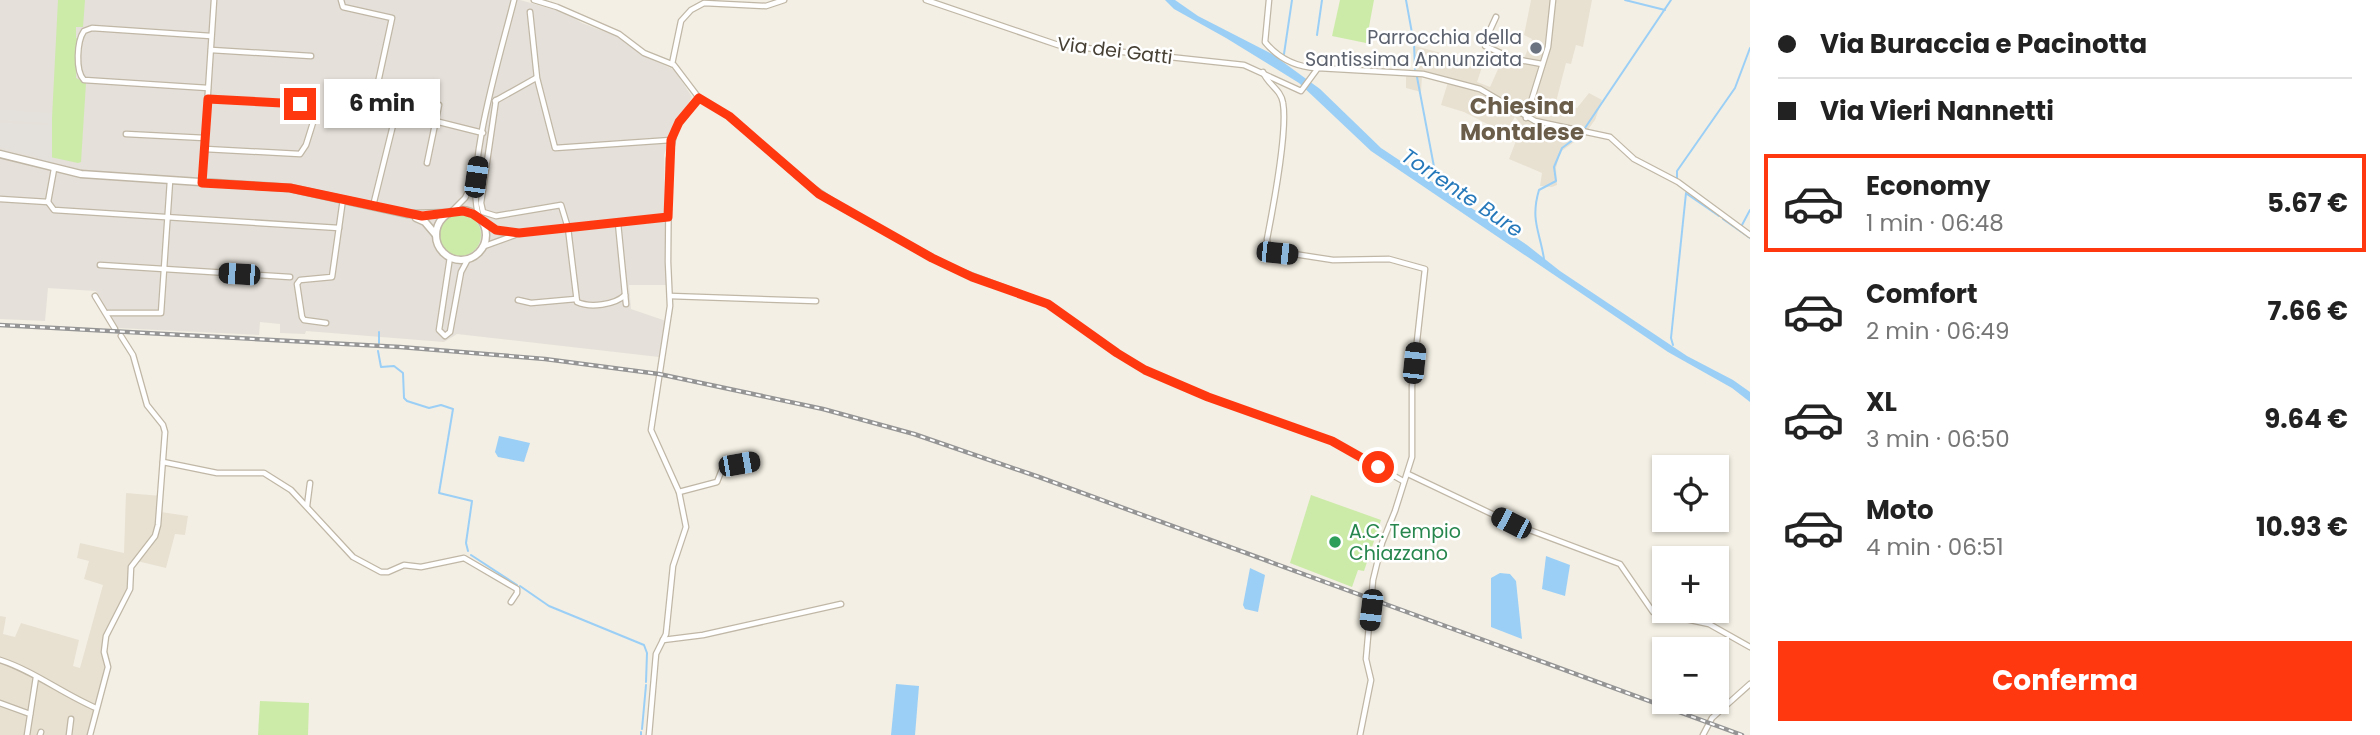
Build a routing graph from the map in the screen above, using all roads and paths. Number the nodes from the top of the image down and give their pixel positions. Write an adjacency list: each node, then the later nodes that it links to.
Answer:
1 (214, 0): 12 (street)
2 (341, 0): 26 (street)
3 (514, 0): 24 (street)
4 (534, 0): 15 (street)
5 (784, 0): 9 (street)
6 (926, 0): 18 (street, Via dei Gatti)
7 (1269, 0): 17 (street)
8 (1553, 0): 16 (street)
9 (703, 2): 15 (street)
10 (530, 12): 19 (street)
11 (1496, 17): 16 (street)
12 (211, 36): 13 (street); 20 (street)
13 (211, 50): 14 (street); 20 (street)
14 (311, 56)
15 (672, 64): 21 (street)
16 (1542, 64): 27 (street)
17 (1318, 68): 18 (street, Via dei Gatti); 27 (street)
18 (1263, 71): 74 (street)
19 (537, 78): 23 (street); 32 (street)
20 (208, 88): 22 (street)
21 (699, 98): 32 (street); 75 (street)
22 (208, 99): 31 (street); 33 (street)
23 (496, 100): 24 (street); 51 (street)
24 (488, 104): 29 (street)
25 (439, 105): 28 (street)
26 (396, 113): 28 (street); 43 (street)
27 (1526, 118): 54 (street)
28 (435, 122): 29 (street); 35 (street)
29 (483, 133): 37 (street)
30 (126, 134): 31 (street)
31 (205, 138): 33 (street)
32 (671, 140): 47 (street)
33 (205, 149): 39 (street)
34 (0, 154): 36 (street)
35 (427, 163)
36 (54, 169): 38 (street); 42 (street)
37 (476, 177): 44 (street); 48 (street)
38 (170, 181): 39 (street); 46 (street)
39 (202, 183): 41 (street)
40 (0, 199): 42 (street)
41 (342, 199): 43 (street); 50 (street)
42 (48, 202): 46 (street)
43 (373, 206): 45 (street)
44 (451, 213): 45 (street); 48 (street); 53 (street)
45 (408, 214): 53 (street)
46 (167, 217): 50 (street); 59 (street)
47 (668, 217): 49 (street); 63 (street)
48 (481, 221): 52 (street); 55 (street)
49 (618, 223): 51 (street); 62 (street)
50 (339, 228): 69 (street)
51 (568, 228): 52 (street); 64 (street)
52 (519, 233): 55 (street)
53 (436, 235): 56 (street)
54 (1750, 235)
55 (482, 247): 57 (street)
56 (450, 257): 57 (street); 57 (street)
57 (468, 259)
58 (100, 265): 59 (street)
59 (163, 270): 60 (street); 68 (street)
60 (290, 277)
61 (96, 296): 68 (street)
62 (625, 296): 64 (street); 67 (street)
63 (670, 296): 66 (street); 77 (street)
64 (576, 299): 65 (street)
65 (518, 300)
66 (816, 302)
67 (626, 304)
68 (108, 313): 70 (street)
69 (326, 323)
70 (115, 329)
71 (121, 336): 73 (street)
72 (755, 461): 77 (street)
73 (163, 462): 78 (street); 87 (street)
74 (1408, 474): 75 (street); 82 (street)
75 (1402, 481): 94 (street)
76 (310, 483): 78 (street)
77 (679, 492): 81 (street)
78 (307, 507): 79 (street)
79 (511, 602)
80 (841, 604): 81 (street)
81 (663, 640): 93 (street)
82 (1750, 647)
83 (0, 660): 84 (street)
84 (36, 677): 87 (street); 88 (street)
85 (1750, 684): 95 (street)
86 (0, 704): 88 (street)
87 (96, 708): 92 (street)
88 (30, 714): 90 (street)
89 (71, 719): 91 (street)
90 (27, 735)
91 (69, 735)
92 (90, 735)
93 (649, 735)
94 (1360, 735)
95 (1703, 735)

